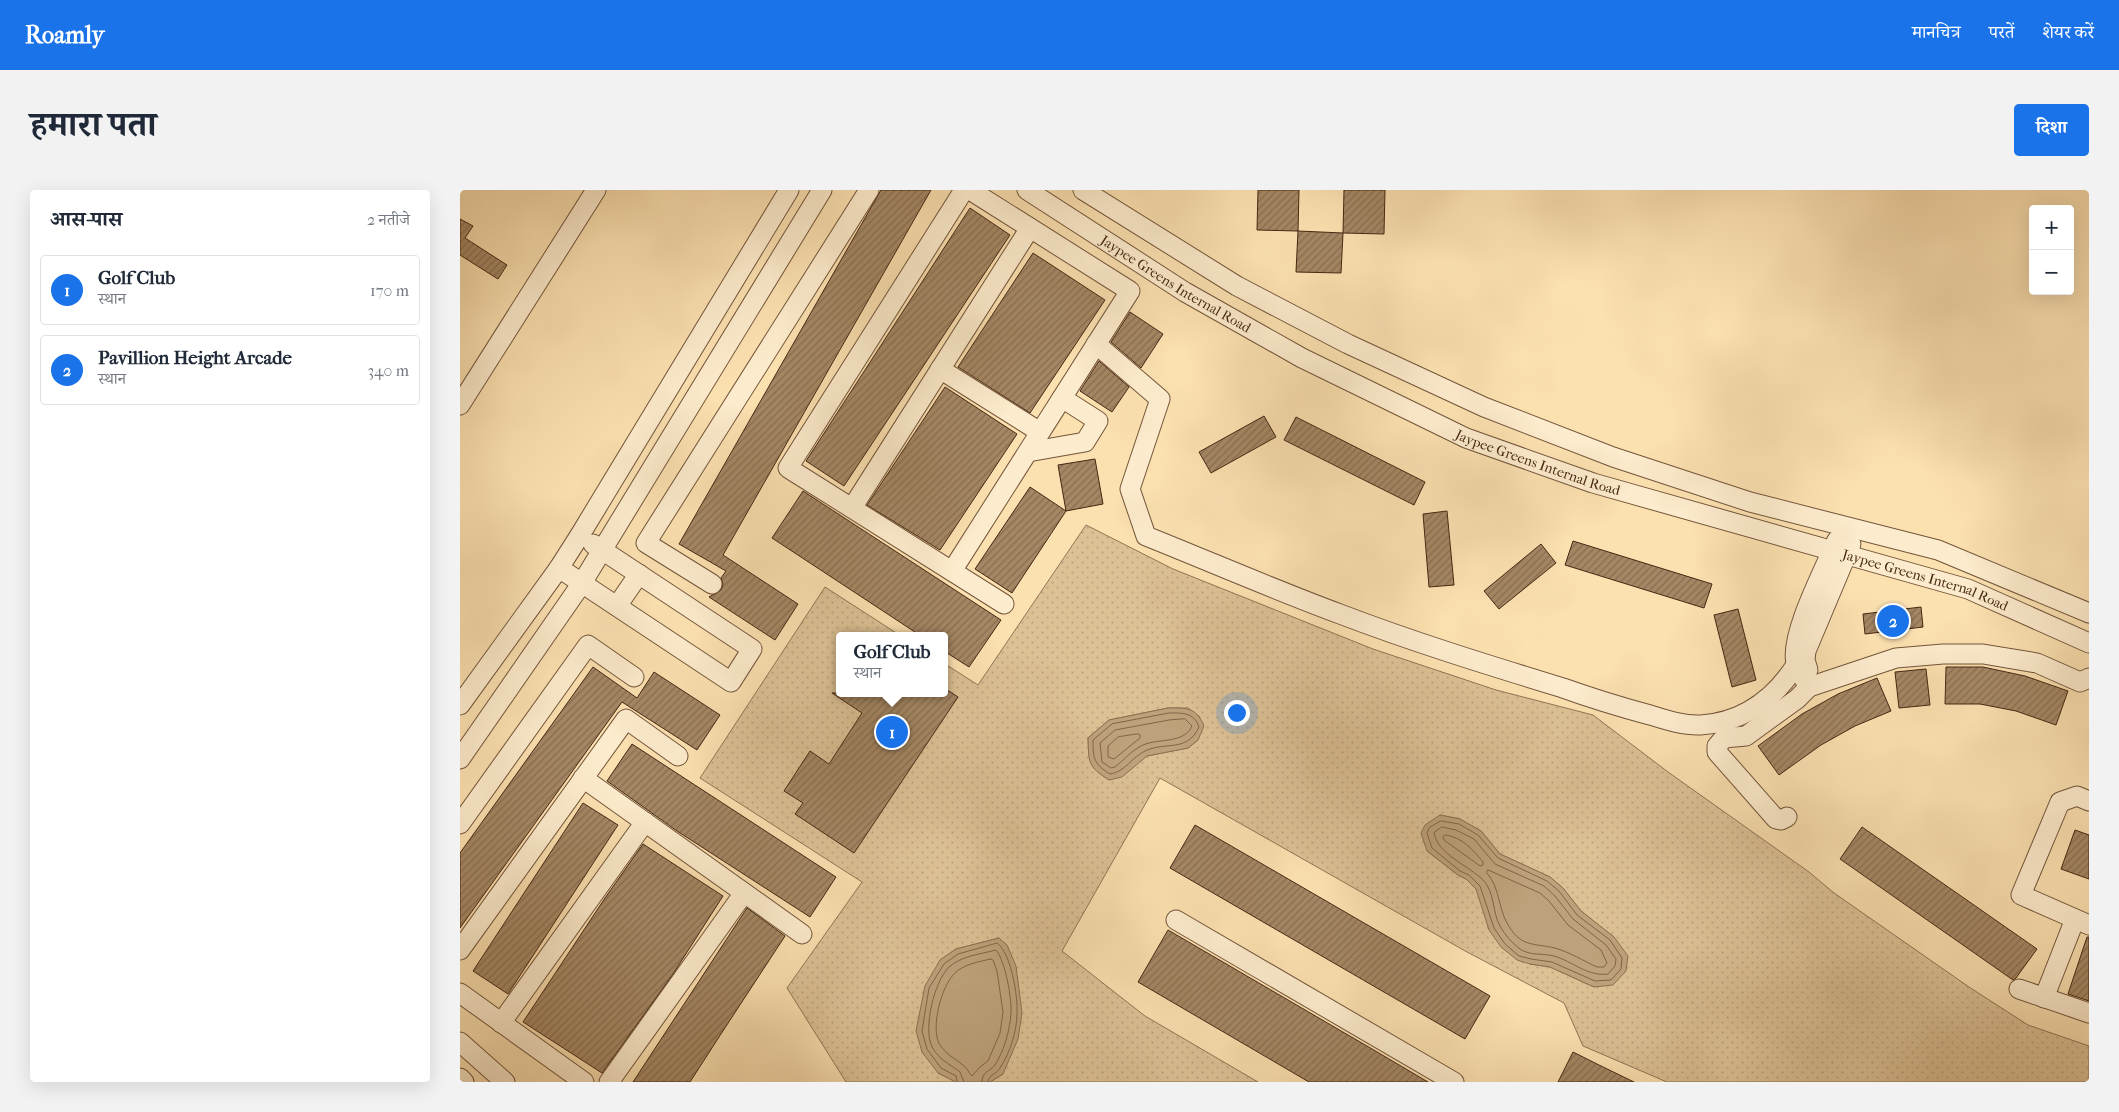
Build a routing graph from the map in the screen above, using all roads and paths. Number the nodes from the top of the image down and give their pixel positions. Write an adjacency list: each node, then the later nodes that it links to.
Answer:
1 (596, 190): 13 (street)
2 (789, 190): 18 (street)
3 (822, 190): 19 (street)
4 (869, 190): 25 (street)
5 (964, 190): 16 (street)
6 (970, 190): 9 (street)
7 (1027, 190): 20 (street, Jaypee Greens Internal Road)
8 (1083, 190): 17 (street, Jaypee Greens Internal Road)
9 (1030, 228): 10 (street); 11 (street)
10 (1096, 344): 12 (street); 30 (street)
11 (940, 369): 14 (street); 16 (street)
12 (1062, 398): 14 (street); 15 (street)
13 (460, 405)
14 (1040, 432): 15 (street)
15 (1028, 452): 22 (street)
16 (852, 508): 22 (street)
17 (1850, 527): 20 (street); 28 (street, Jaypee Greens Internal Road)
18 (580, 535): 19 (street); 21 (street)
19 (603, 550): 23 (street); 24 (street)
20 (1840, 552): 29 (street, Jaypee Greens Internal Road); 30 (street); 33 (street)
21 (559, 568): 24 (street); 34 (street)
22 (952, 572): 26 (street)
23 (639, 574): 27 (street); 27 (street)
24 (582, 583): 27 (street); 36 (street)
25 (712, 584)
26 (1004, 604)
27 (617, 606)
28 (2089, 613)
29 (2089, 643)
30 (1796, 665): 33 (street)
31 (634, 677): 41 (street)
32 (2089, 678): 33 (street)
33 (1812, 686): 39 (street)
34 (460, 705)
35 (678, 756): 37 (street)
36 (460, 758)
37 (583, 778): 40 (street); 46 (street)
38 (2089, 801): 44 (street)
39 (1787, 817)
40 (645, 822): 42 (street); 51 (street)
41 (460, 824)
42 (744, 893): 45 (street); 57 (street)
43 (1176, 920): 58 (street)
44 (2082, 922): 49 (street)
45 (802, 934)
46 (460, 950)
47 (2019, 989): 49 (street)
48 (460, 993): 51 (street)
49 (2044, 998): 50 (street)
50 (2089, 1013)
51 (501, 1023): 56 (street)
52 (460, 1042): 55 (street)
53 (460, 1078): 54 (street)
54 (464, 1082)
55 (505, 1082)
56 (584, 1082)
57 (609, 1082)
58 (1454, 1082)

